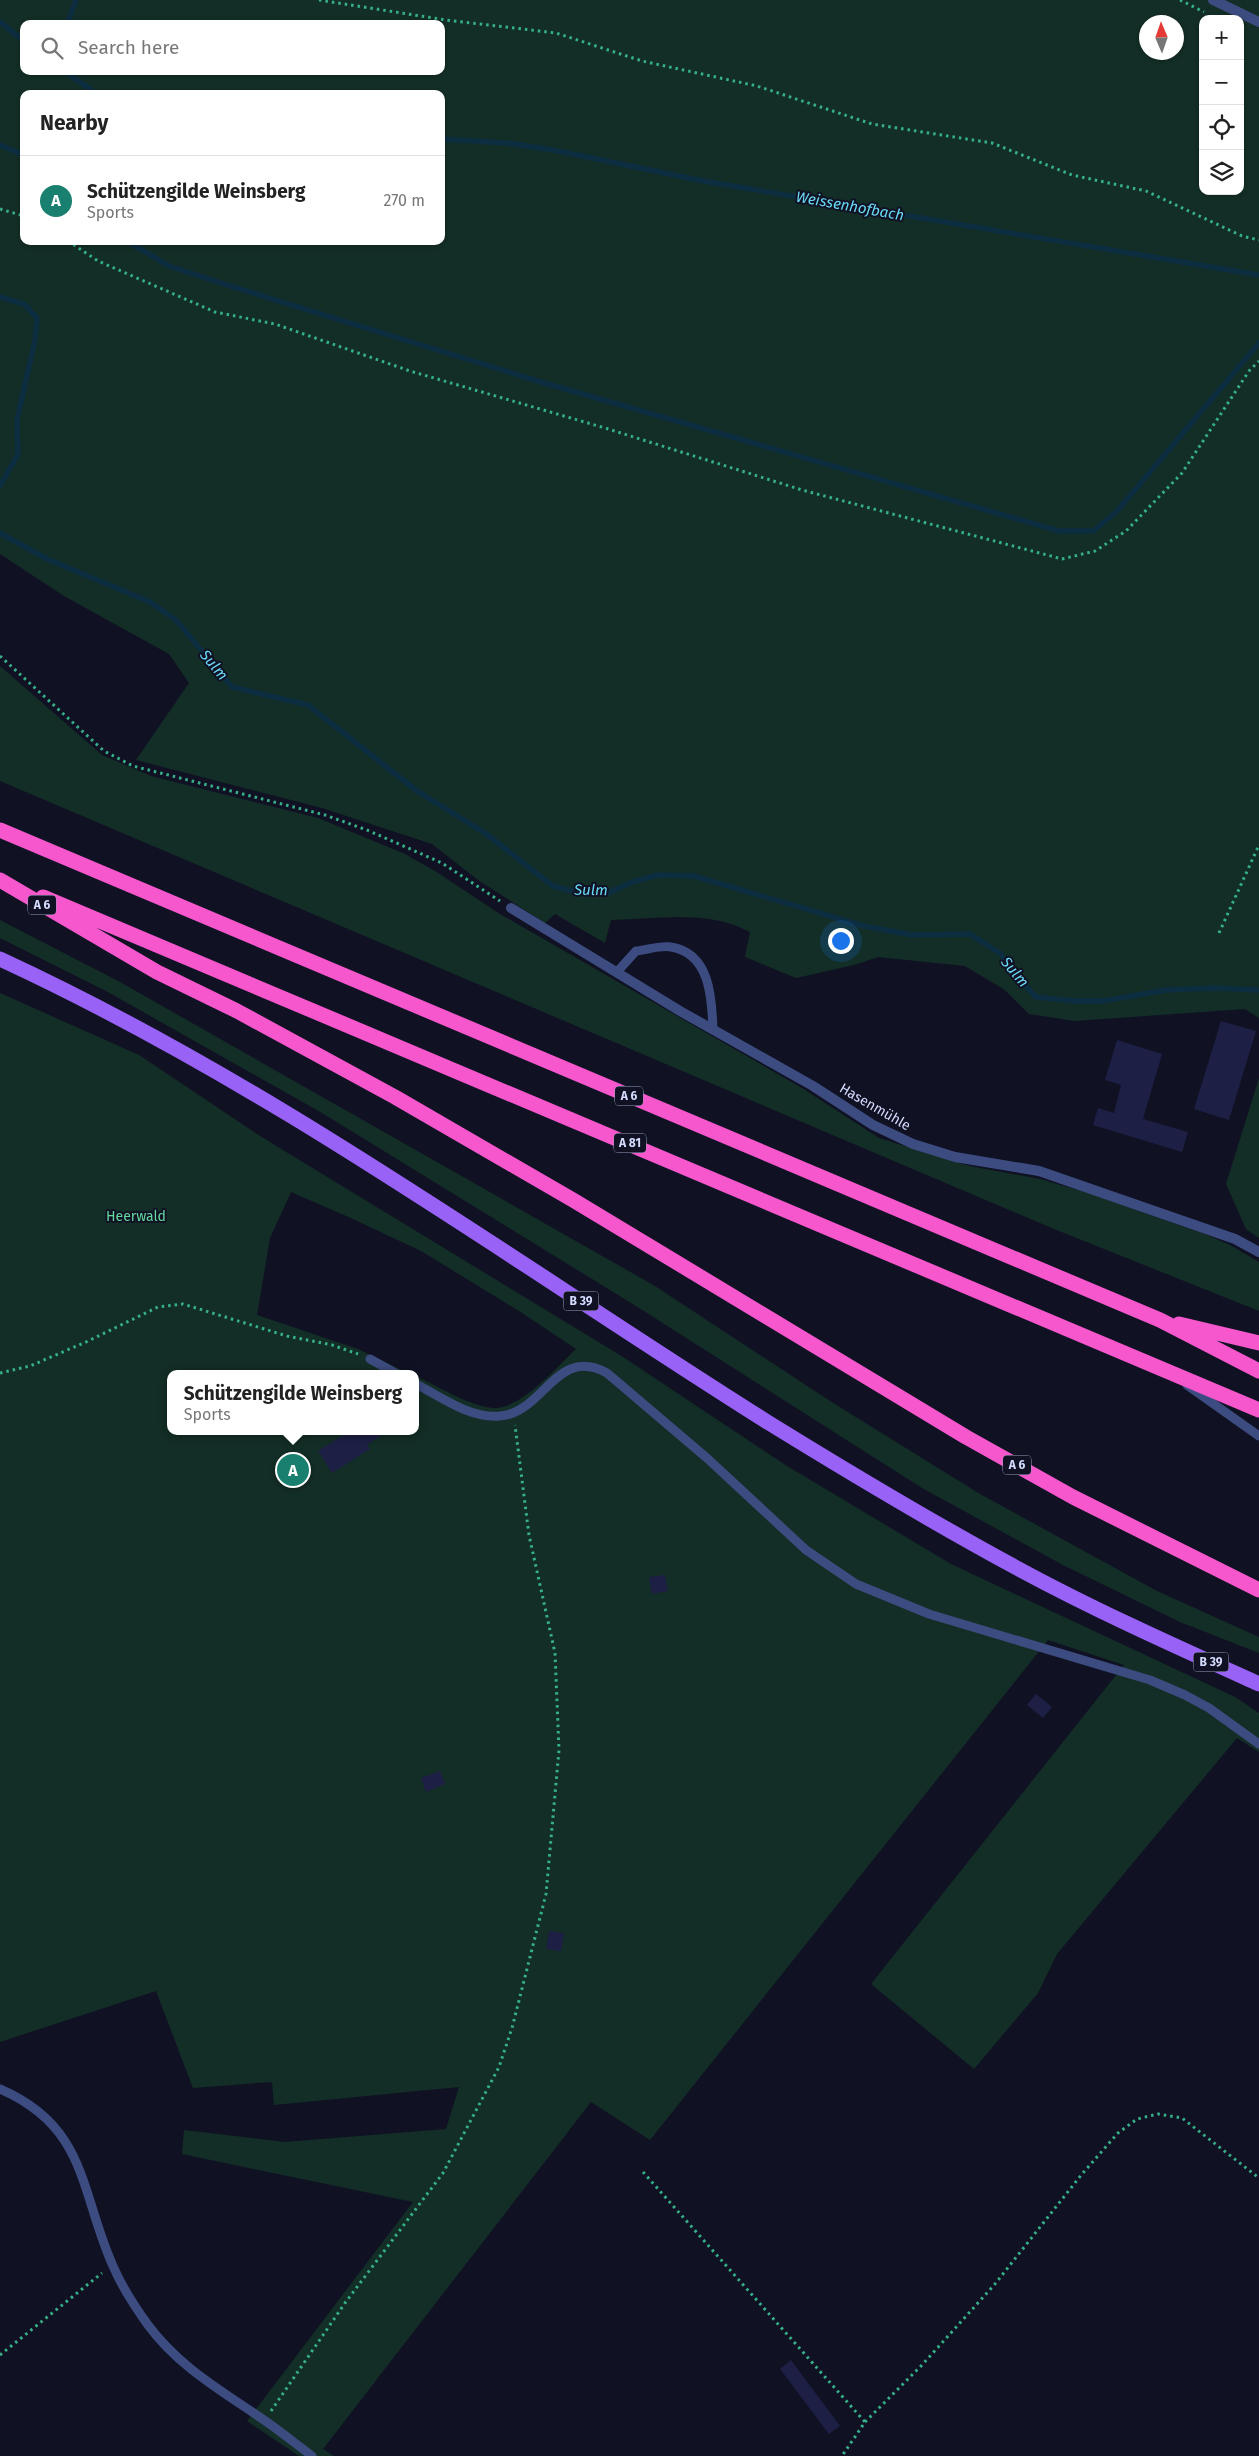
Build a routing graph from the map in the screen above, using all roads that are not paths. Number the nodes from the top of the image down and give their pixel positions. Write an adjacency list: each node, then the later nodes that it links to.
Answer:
1 (1213, 0): 2 (street)
2 (1259, 22)
3 (0, 830): 10 (highway, A 6)
4 (0, 879): 14 (highway, A 81); 19 (highway, A 6)
5 (511, 908): 7 (street, Hasenmühle)
6 (0, 959): 20 (main road, B 39)
7 (617, 972): 8 (street, Hasenmühle); 8 (lane)
8 (713, 1030): 9 (street, Hasenmühle)
9 (1259, 1252)
10 (1160, 1320): 11 (highway, A 6); 15 (highway)
11 (1259, 1343)
12 (370, 1359): 13 (lane)
13 (390, 1370)
14 (1166, 1371): 17 (highway, A 81); 18 (lane)
15 (1259, 1371)
16 (419, 1386): 21 (lane)
17 (1259, 1410)
18 (1259, 1436)
19 (1259, 1590)
20 (1259, 1684)
21 (1259, 1744)
22 (0, 2089): 23 (lane)
23 (312, 2456)

